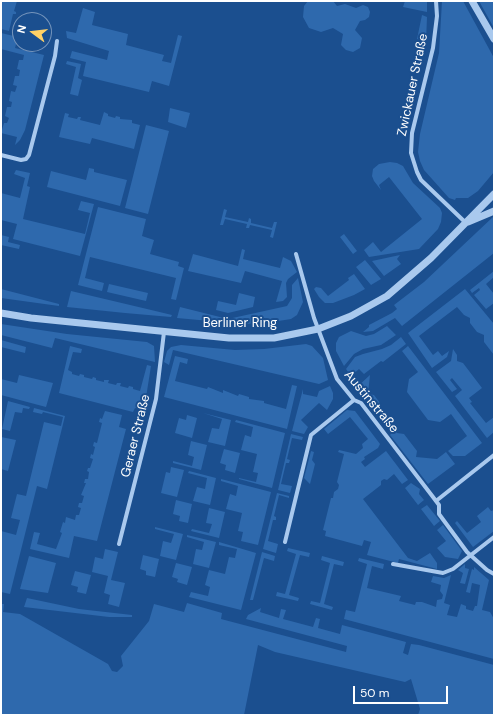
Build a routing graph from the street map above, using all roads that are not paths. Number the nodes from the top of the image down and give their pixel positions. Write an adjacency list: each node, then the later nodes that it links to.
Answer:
1 (436, 1): 10 (street, Zwickauer Straße)
2 (472, 1): 3 (street)
3 (494, 39)
4 (57, 41): 5 (street)
5 (1, 155)
6 (494, 194): 8 (street, Berliner Ring)
7 (494, 198): 8 (street, Berliner Ring)
8 (484, 205): 10 (street, Berliner Ring)
9 (494, 211): 10 (street, Berliner Ring)
10 (466, 223): 13 (street, Berliner Ring)
11 (296, 254): 13 (street, Austinstraße)
12 (1, 313): 14 (street, Berliner Ring)
13 (318, 329): 14 (street, Berliner Ring); 15 (street, Austinstraße)
14 (164, 332): 20 (street, Geraer Straße)
15 (354, 400): 17 (street, Austinstraße); 19 (street)
16 (494, 454): 17 (street)
17 (436, 501): 21 (street, Austinstraße)
18 (494, 536): 21 (street)
19 (285, 542)
20 (119, 544)
21 (470, 556): 22 (street); 23 (street, Austinstraße)
22 (393, 564)
23 (494, 574)

